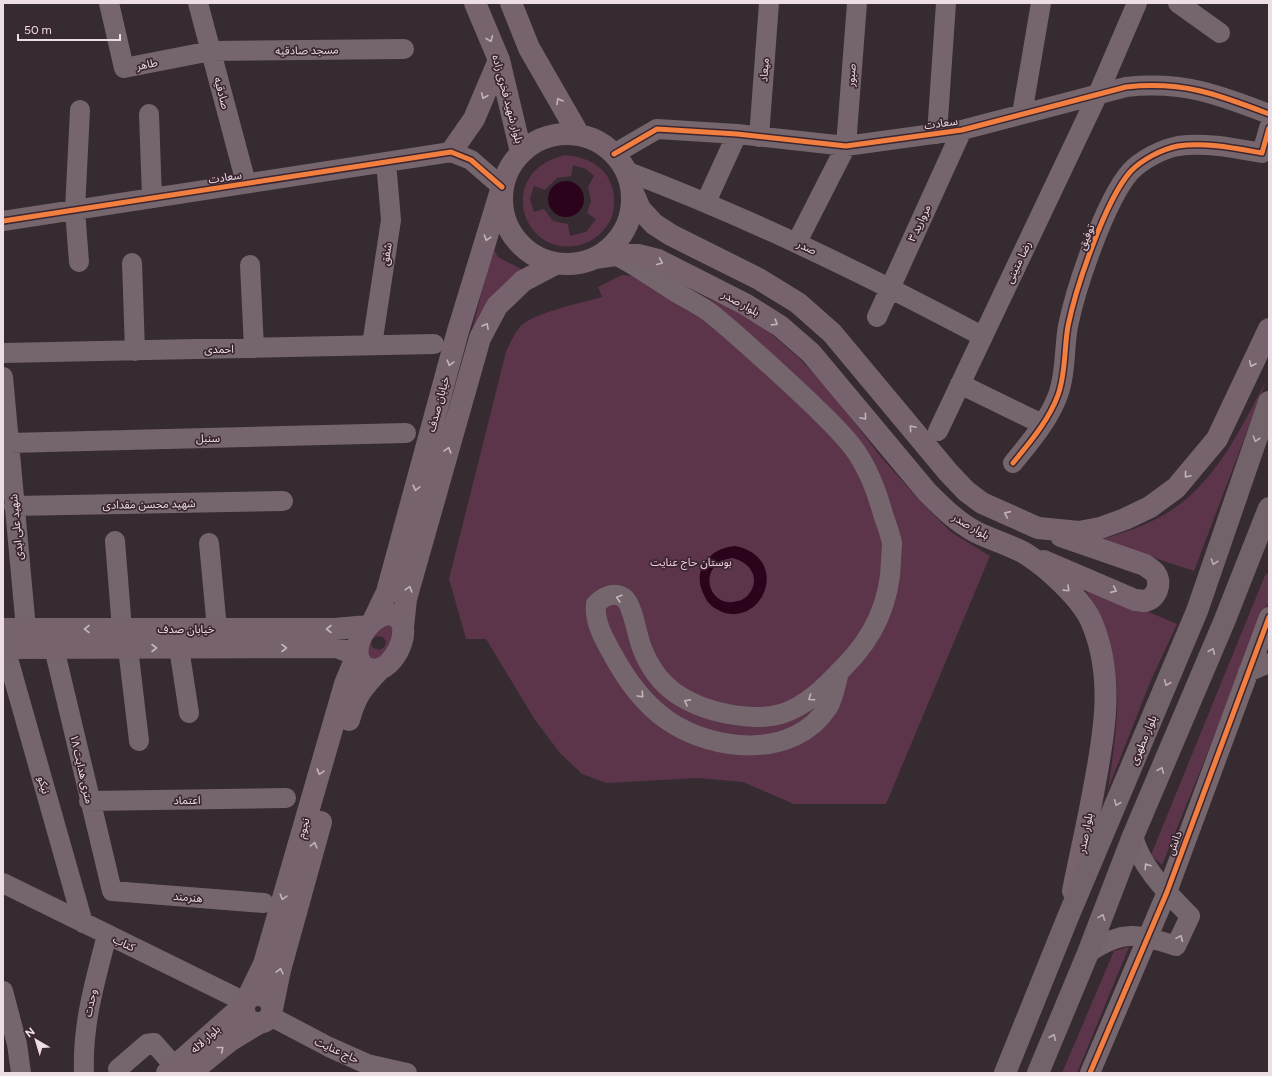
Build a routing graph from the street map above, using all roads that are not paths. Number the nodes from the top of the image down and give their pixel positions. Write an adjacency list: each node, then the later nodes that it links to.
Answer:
1 (109, 3): 13 (street, طاهر)
2 (198, 3): 13 (street, صادقیه)
3 (475, 3): 14 (main road, بلوار شهید فخری زاده, one-way to 14)
4 (511, 3): 24 (main road, one-way to 4)
5 (769, 3): 25 (street, میعاد)
6 (857, 3): 26 (street, صبور)
7 (946, 3): 23 (street)
8 (1041, 3): 18 (street)
9 (1137, 3): 15 (street, رضا متینی)
10 (1178, 3): 11 (street)
11 (1220, 33)
12 (404, 49): 13 (street, مسجد صادقیه)
13 (211, 51): 31 (street, صادقیه)
14 (499, 60): 27 (main road, one-way to 27); 28 (main road, بلوار شهید فخری زاده)
15 (1098, 94): 18 (street, سعادت); 19 (street, سعادت); 46 (street, رضا متینی)
16 (80, 110): 35 (street)
17 (149, 114): 33 (street)
18 (1022, 114): 21 (street, سعادت)
19 (1269, 114)
20 (1269, 128): 55 (street, توفیق)
21 (962, 130): 23 (street, سعادت); 43 (street, مروارید ۳)
22 (737, 134): 25 (street, سعادت); 30 (street, سعادت); 34 (street)
23 (937, 134): 26 (street, سعادت)
24 (579, 135): 28 (main road); 30 (main road)
25 (759, 137): 26 (street, سعادت)
26 (846, 146): 37 (street)
27 (451, 152): 29 (street, سعادت); 32 (street)
28 (522, 152): 32 (main road)
29 (386, 162): 31 (street, سعادت); 48 (street, شفق)
30 (624, 172): 34 (street, صدر); 38 (main road); 63 (main road, one-way to 30)
31 (246, 184): 33 (street, سعادت)
32 (502, 187): 41 (main road); 68 (main road, خیابان صدف, one-way to 68)
33 (152, 198): 35 (street, سعادت)
34 (706, 202): 37 (street, صدر)
35 (75, 210): 36 (street, سعادت); 39 (street)
36 (3, 221)
37 (797, 242): 43 (street, صدر)
38 (605, 256): 41 (main road); 66 (main road, بلوار صدر, one-way to 66); 79 (street)
39 (79, 262)
40 (132, 263): 50 (street)
41 (554, 264): 69 (main road, خیابان صدف, one-way to 41)
42 (250, 266): 49 (street)
43 (890, 287): 44 (street, مروارید ۳); 46 (street, صدر)
44 (876, 317)
45 (1269, 329): 63 (main road, one-way to 63)
46 (982, 336): 53 (street, رضا متینی)
47 (434, 344): 48 (street, احمدی)
48 (372, 345): 49 (street, احمدی)
49 (254, 348): 50 (street, احمدی)
50 (135, 350): 51 (street, احمدی)
51 (3, 353)
52 (3, 377): 58 (street, شهید علی ابدی)
53 (960, 384): 55 (street); 56 (street, رضا متینی)
54 (1269, 402): 90 (highway, بلوار مطهری, one-way to 90)
55 (1042, 424): 59 (street, توفیق)
56 (938, 431)
57 (406, 433): 58 (street, سنبل)
58 (9, 443): 61 (street, شهید علی ابدی)
59 (1013, 463)
60 (284, 501): 61 (street, شهید محسن مقدادی)
61 (14, 506): 70 (street, شهید علی ابدی)
62 (1269, 508): 85 (highway, one-way to 62)
63 (1038, 528): 66 (main road, one-way to 63)
64 (115, 541): 72 (street)
65 (209, 543): 71 (street)
66 (1026, 554): 90 (main road, بلوار صدر, one-way to 90)
67 (1269, 617): 80 (street, دانش)
68 (371, 623): 69 (main road); 71 (main road, خیابان صدف, one-way to 71); 76 (main road)
69 (403, 628): 78 (main road)
70 (26, 629): 72 (main road, خیابان صدف, one-way to 70); 73 (main road, خیابان صدف)
71 (217, 629): 72 (main road, خیابان صدف)
72 (125, 639): 74 (main road, خیابان صدف); 75 (main road, خیابان صدف, one-way to 75); 82 (street)
73 (4, 642): 74 (main road, خیابان صدف); 91 (street, نیکو)
74 (54, 648): 84 (street, ۱۸ متری هدایت)
75 (179, 648): 76 (main road, خیابان صدف, one-way to 76); 81 (street)
76 (357, 655): 78 (main road); 96 (main road, نجوم, one-way to 96)
77 (1269, 663): 80 (street)
78 (381, 668): 97 (main road, نجوم, one-way to 78)
79 (839, 672): 79 (street, one-way to 79)
80 (1248, 672): 88 (street, دانش)
81 (190, 714)
82 (139, 741)
83 (286, 798): 84 (street, اعتماد)
84 (89, 801): 87 (street, ۱۸ متری هدایت)
85 (1133, 836): 88 (street, one-way to 85); 94 (highway, one-way to 85)
86 (3, 883): 91 (street, کتاب)
87 (112, 891): 89 (street, هنرمند)
88 (1167, 892): 93 (street, دانش); 93 (street, one-way to 88)
89 (264, 903)
90 (1068, 917): 105 (highway, بلوار مطهری)
91 (83, 923): 92 (street, کتاب)
92 (107, 935): 96 (street, کتاب); 103 (street, وحدت)
93 (1148, 937): 94 (street); 107 (street, دانش)
94 (1088, 954): 106 (highway, one-way to 94)
95 (3, 991): 98 (street)
96 (245, 1002): 97 (main road); 101 (main road, بلوار لاله)
97 (267, 1016): 99 (street, حاج عنایت); 101 (main road, بلوار لاله, one-way to 97)
98 (10, 1044): 102 (street)
99 (365, 1068): 104 (street, حاج عنایت)
100 (118, 1069): 101 (street)
101 (177, 1071)
102 (21, 1073)
103 (84, 1073)
104 (407, 1073)
105 (1005, 1073)
106 (1038, 1073)
107 (1090, 1073)

